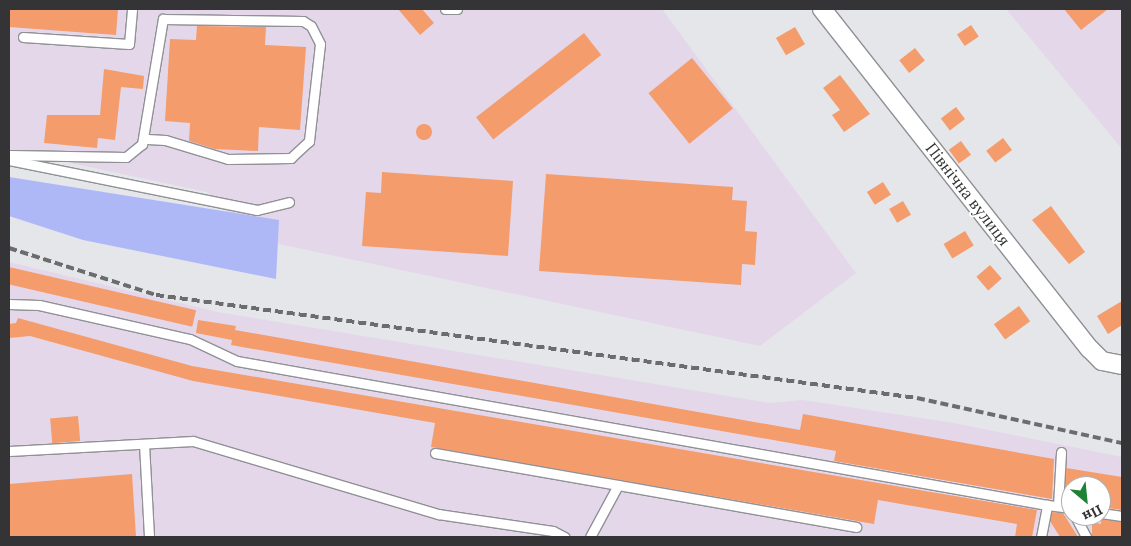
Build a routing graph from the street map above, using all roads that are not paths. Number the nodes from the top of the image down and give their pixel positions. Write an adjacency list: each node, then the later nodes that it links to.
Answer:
1 (132, 9): 5 (lane)
2 (445, 9): 3 (lane)
3 (457, 9)
4 (822, 9): 11 (street, Північна вулиця)
5 (23, 37)
6 (143, 139): 6 (lane); 7 (lane)
7 (9, 155)
8 (9, 160): 9 (lane)
9 (288, 202)
10 (9, 304): 17 (lane)
11 (1122, 365)
12 (144, 444): 13 (lane); 21 (lane); 22 (lane)
13 (9, 451)
14 (1061, 452): 18 (lane)
15 (435, 454): 16 (lane)
16 (618, 485): 20 (lane); 23 (lane)
17 (1047, 505): 18 (lane); 24 (lane)
18 (1058, 506): 19 (lane)
19 (1061, 506)
20 (856, 527)
21 (149, 537)
22 (564, 537)
23 (590, 537)
24 (1041, 537)

